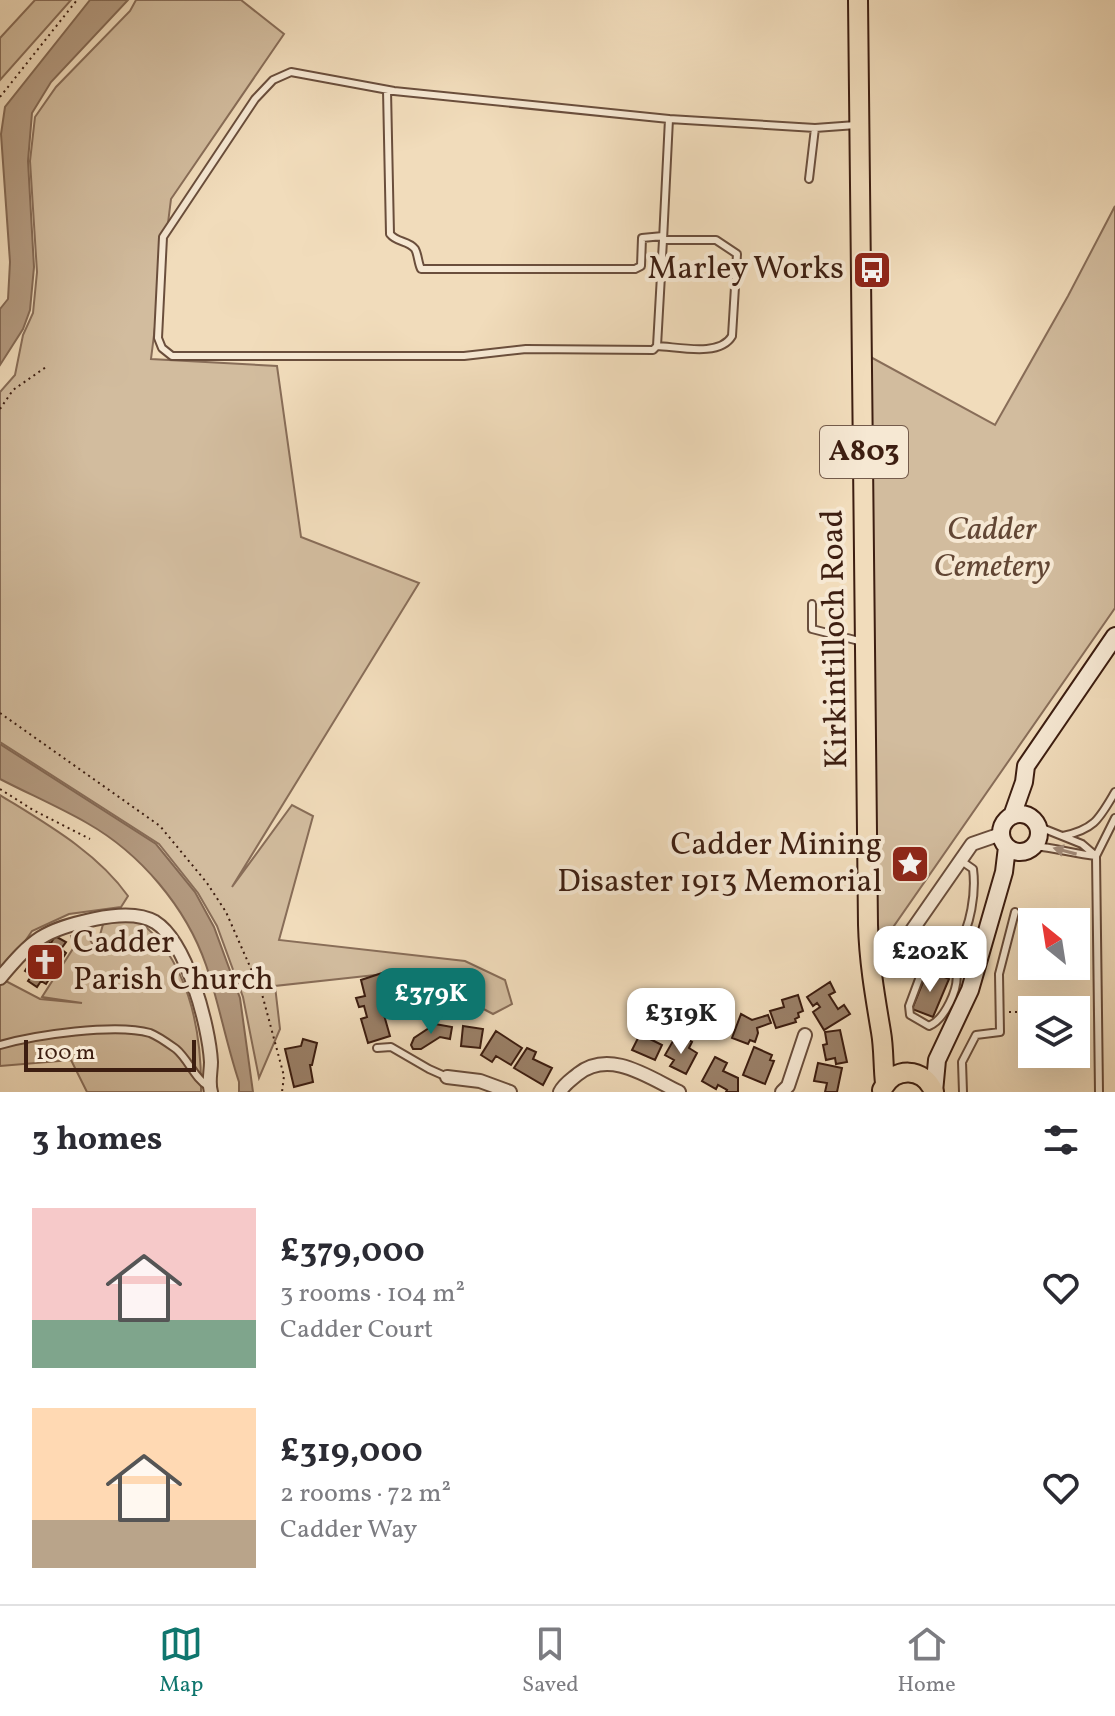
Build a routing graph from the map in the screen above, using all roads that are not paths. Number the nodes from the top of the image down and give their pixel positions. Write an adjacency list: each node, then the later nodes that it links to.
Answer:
1 (858, 0): 4 (main road, Kirkintilloch Road / A803)
2 (387, 90): 3 (lane); 7 (lane); 8 (lane)
3 (669, 119): 5 (lane); 7 (lane)
4 (860, 125): 5 (lane); 11 (main road, Kirkintilloch Road / A803)
5 (815, 128): 6 (lane)
6 (809, 179)
7 (663, 238): 8 (lane); 8 (lane)
8 (657, 346)
9 (812, 604): 11 (lane)
10 (1115, 636): 12 (main road)
11 (866, 642): 27 (main road, Kirkintilloch Road / A803)
12 (1024, 782): 14 (main road); 16 (main road)
13 (1115, 792): 17 (lane)
14 (1012, 816): 16 (main road); 18 (main road)
15 (1115, 818): 19 (lane)
16 (1034, 822): 17 (lane); 18 (main road)
17 (1063, 836): 19 (lane)
18 (1015, 845): 19 (lane, one-way to 18); 20 (street); 30 (main road)
19 (1096, 856): 41 (lane)
20 (960, 860): 22 (lane); 23 (street)
21 (1015, 912): 40 (lane)
22 (949, 953): 24 (lane); 24 (lane)
23 (895, 954): 24 (lane)
24 (925, 963)
25 (0, 978): 34 (street)
26 (805, 1035): 38 (street)
27 (882, 1036): 31 (main road, Kirkintilloch Road / A803); 33 (main road, Kirkintilloch Road / A803)
28 (0, 1045): 34 (lane)
29 (377, 1048): 32 (lane)
30 (937, 1060): 31 (main road); 39 (main road)
31 (912, 1073): 33 (main road, A803); 39 (main road, A803)
32 (447, 1077): 35 (street)
33 (884, 1088)
34 (210, 1089)
35 (510, 1092)
36 (560, 1092): 37 (street)
37 (679, 1092)
38 (782, 1092)
39 (934, 1092)
40 (963, 1092)
41 (1099, 1092)

